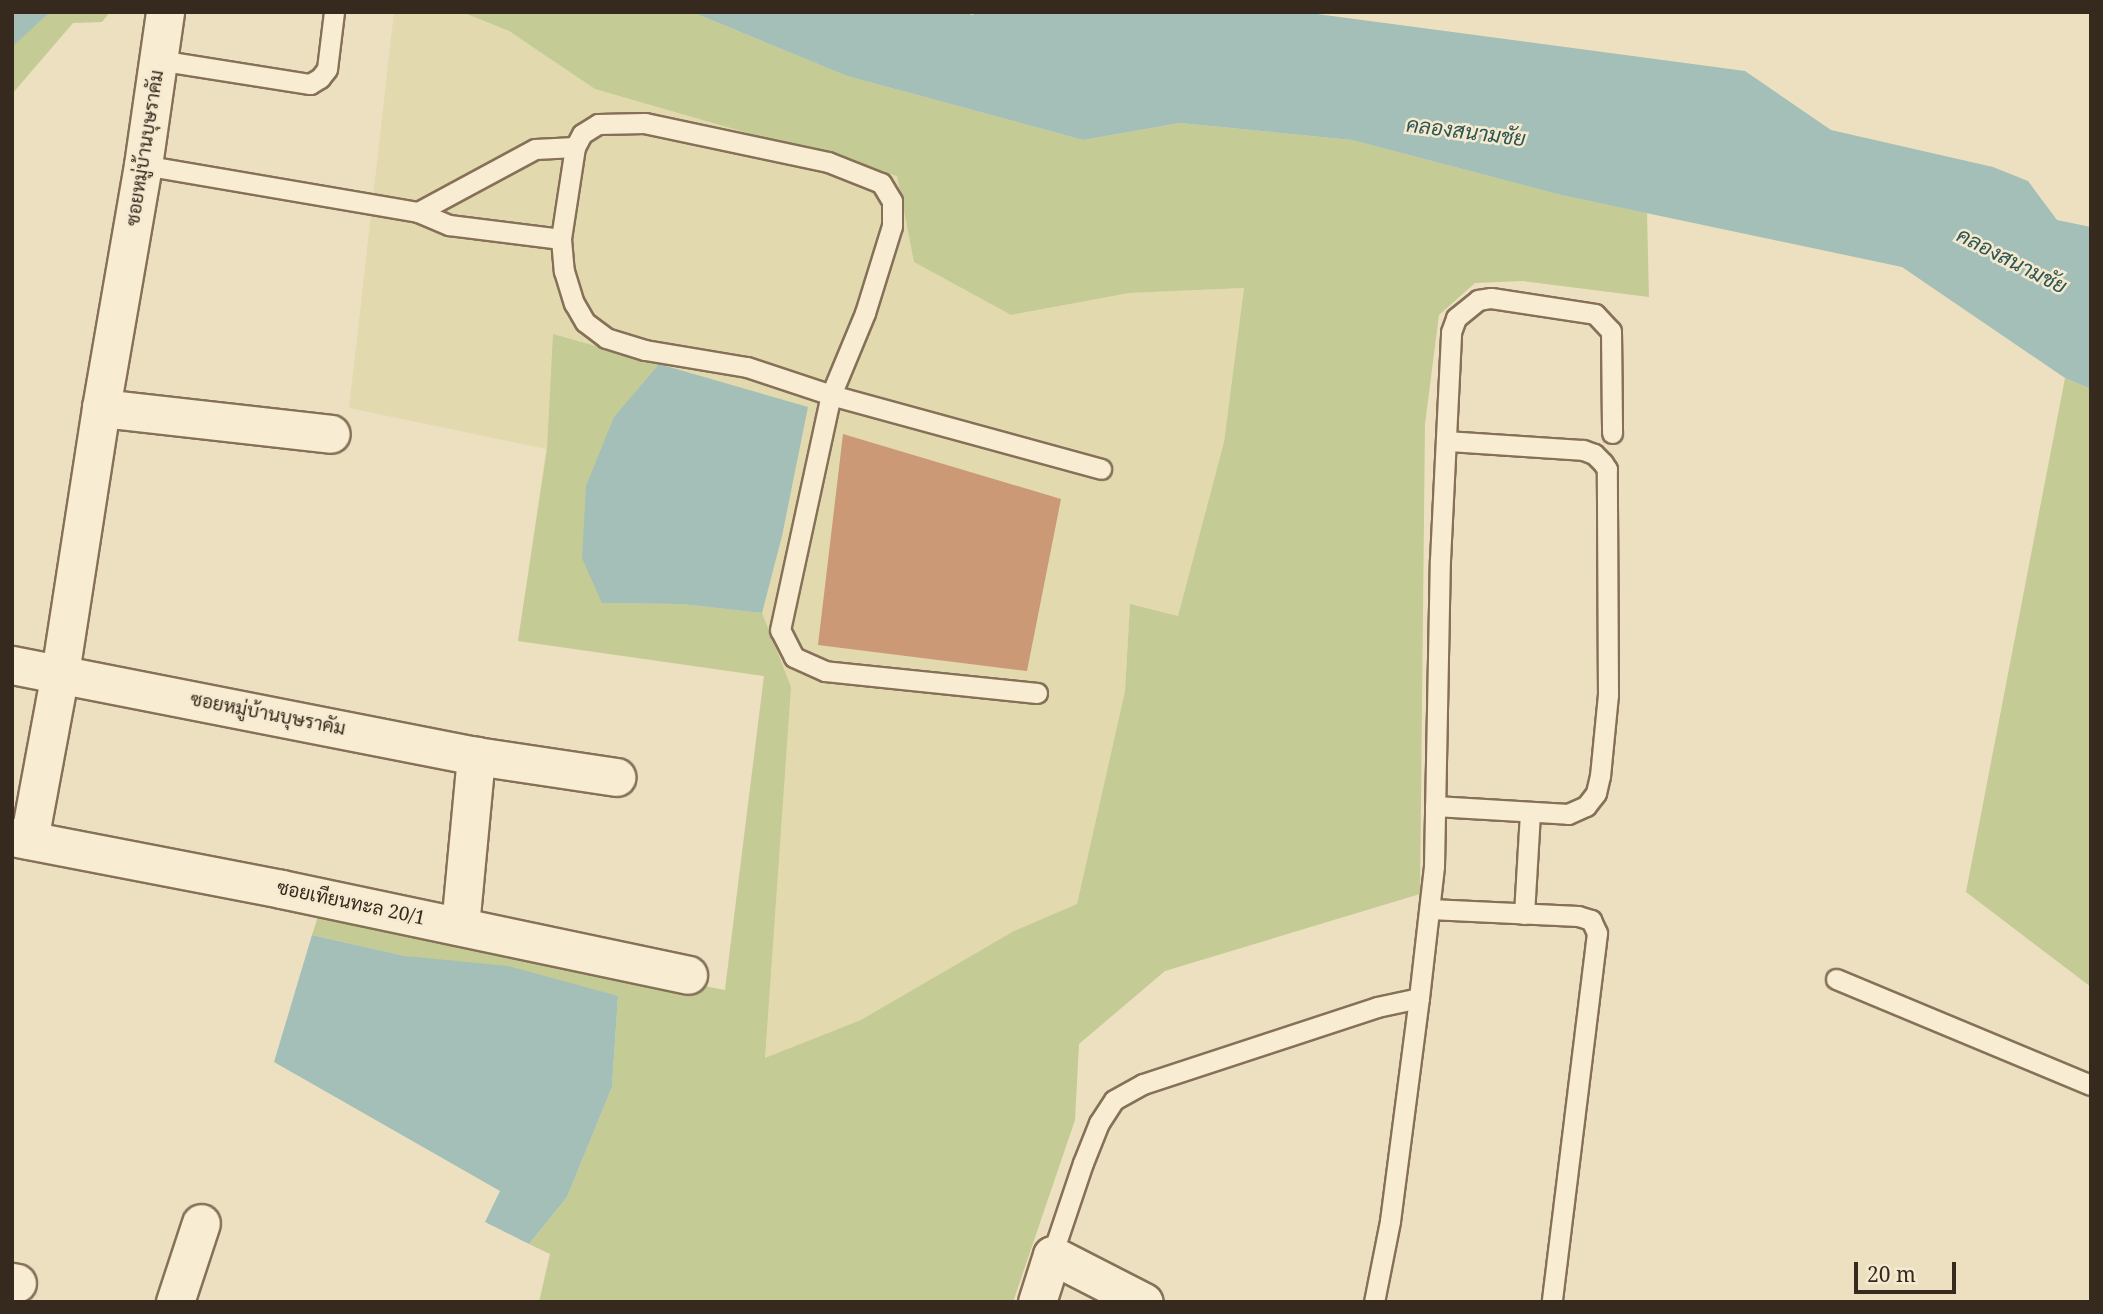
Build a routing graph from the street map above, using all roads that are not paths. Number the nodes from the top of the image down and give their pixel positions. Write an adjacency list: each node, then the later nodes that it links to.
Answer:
1 (165, 12): 3 (street, ซอยหมู่บ้านบุษราคัม)
2 (334, 12): 3 (lane)
3 (158, 60): 5 (street, ซอยหมู่บ้านบุษราคัม)
4 (575, 147): 6 (lane); 7 (lane); 8 (lane)
5 (143, 165): 6 (lane); 9 (street, ซอยหมู่บ้านบุษราคัม)
6 (418, 212): 7 (lane)
7 (561, 239): 8 (lane)
8 (831, 395): 13 (lane); 16 (lane)
9 (101, 408): 10 (street); 15 (street, ซอยหมู่บ้านบุษราคัม)
10 (331, 433)
11 (1612, 433): 12 (lane)
12 (1447, 442): 19 (lane); 20 (lane)
13 (1101, 469)
14 (12, 664): 15 (street, ซอยหมู่บ้านบุษราคัม)
15 (60, 673): 17 (street, ซอยหมู่บ้านบุษราคัม); 21 (street, ซอยหมู่บ้านบุษราคัม)
16 (1037, 693)
17 (476, 756): 18 (street, ซอยหมู่บ้านบุษราคัม); 24 (street)
18 (616, 777)
19 (1435, 806): 20 (lane); 22 (lane)
20 (1530, 812): 23 (lane)
21 (20, 839): 24 (street, ซอยเทียนทะล 20/1)
22 (1430, 909): 23 (lane); 27 (lane)
23 (1524, 914): 35 (lane)
24 (460, 926): 25 (street, ซอยเทียนทะล 20/1)
25 (688, 975)
26 (1836, 979): 28 (lane)
27 (1419, 998): 30 (lane); 34 (lane)
28 (2091, 1084)
29 (201, 1223): 31 (street)
30 (1052, 1255): 32 (street); 33 (street)
31 (175, 1302)
32 (1037, 1302)
33 (1144, 1302)
34 (1374, 1302)
35 (1552, 1302)

